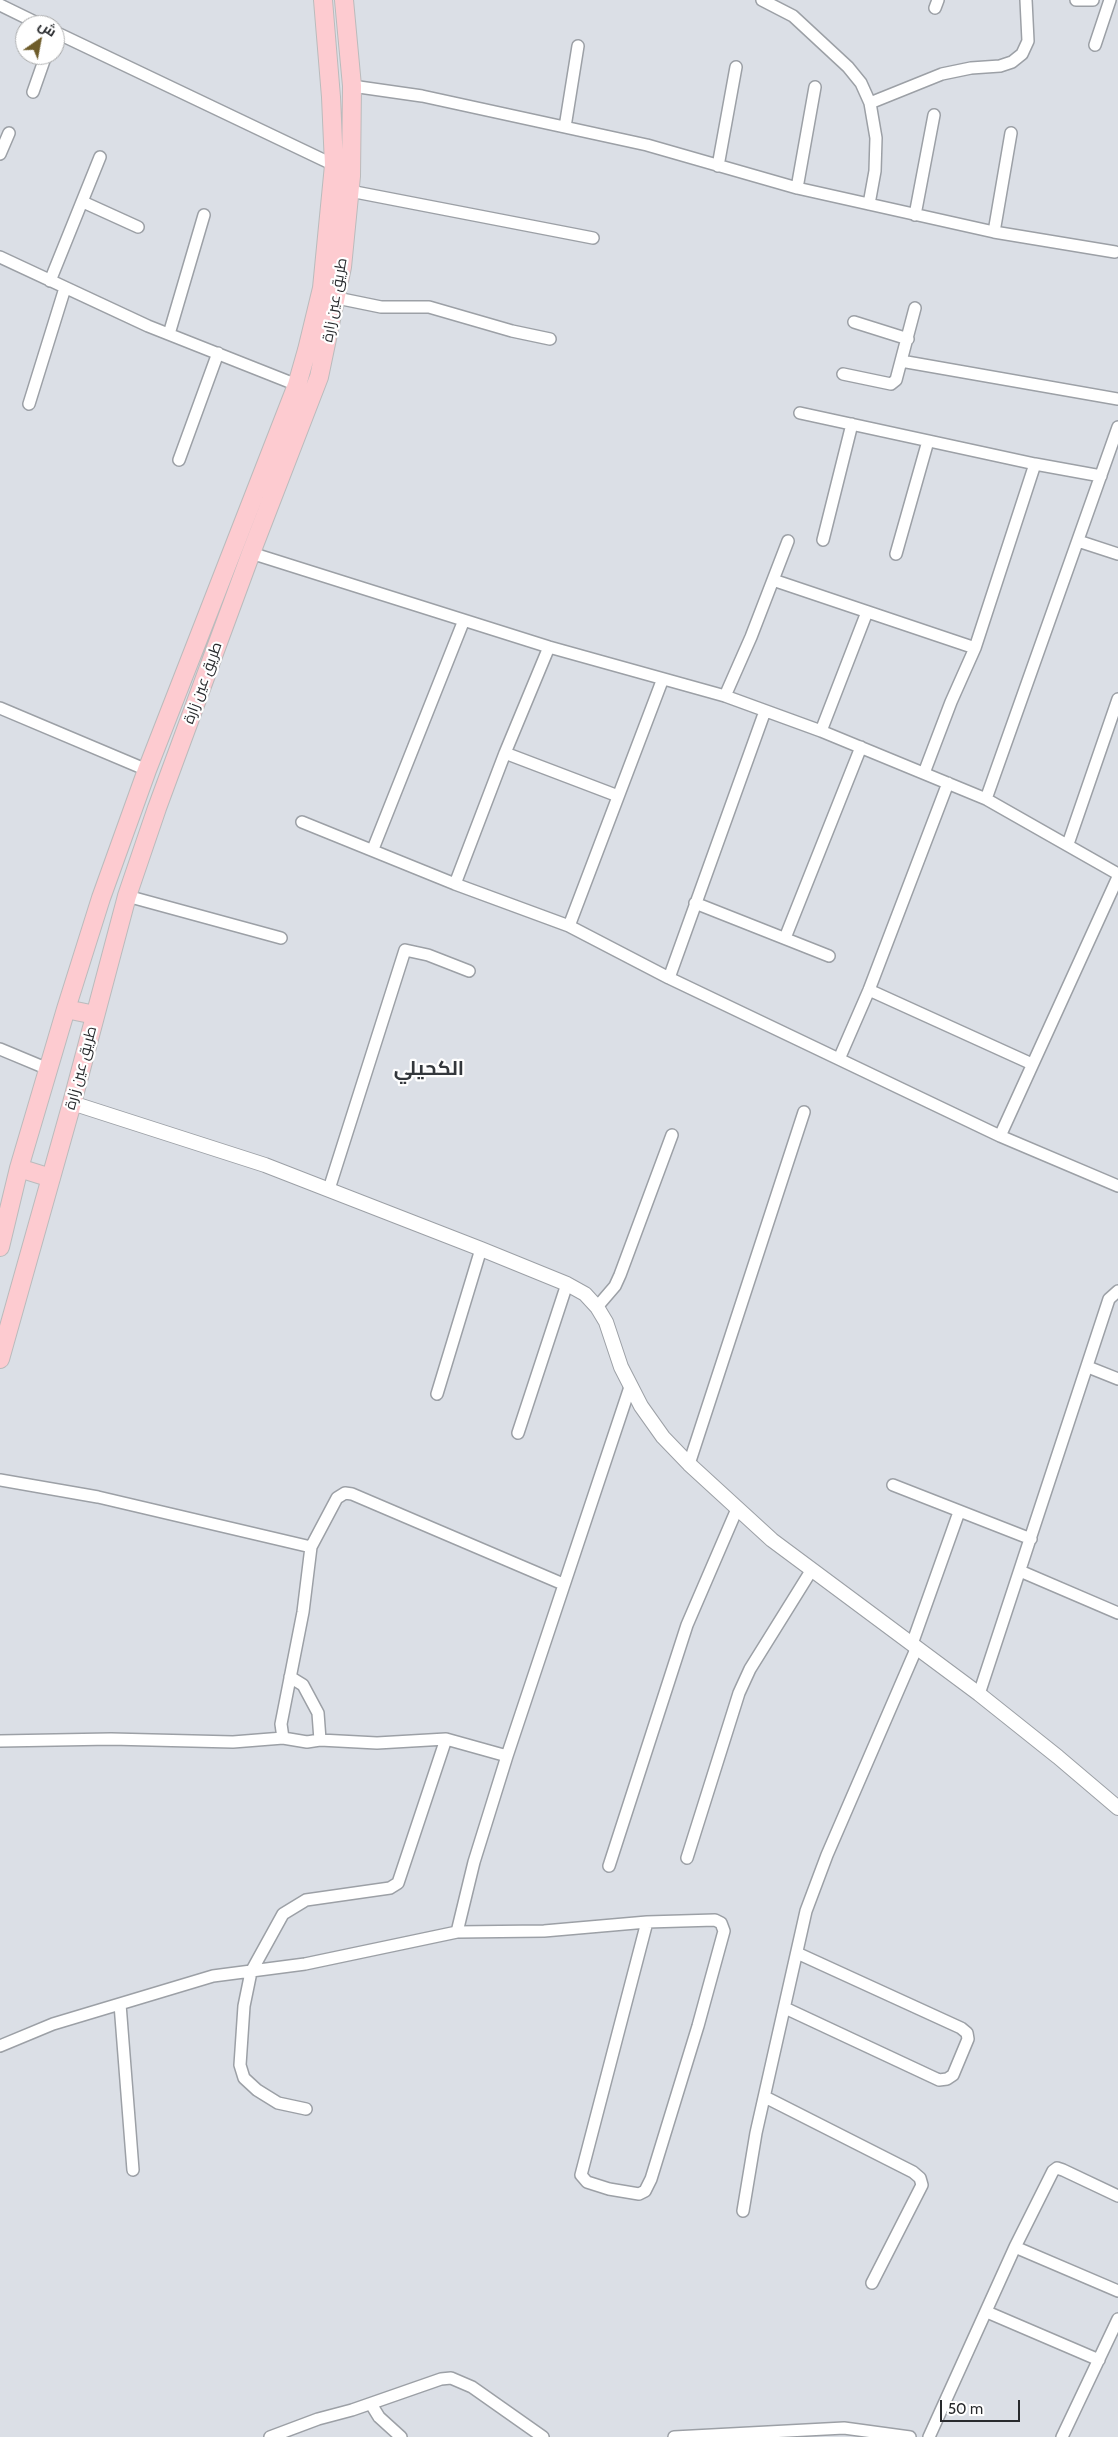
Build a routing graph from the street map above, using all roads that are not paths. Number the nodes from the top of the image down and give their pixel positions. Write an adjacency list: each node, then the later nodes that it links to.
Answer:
1 (323, 0): 25 (main road, طريق عين زارة)
2 (344, 0): 15 (main road, طريق عين زارة)
3 (762, 0): 18 (street)
4 (1026, 0): 18 (street)
5 (1076, 0): 6 (street)
6 (1093, 0)
7 (1110, 0): 11 (street)
8 (0, 5): 9 (street)
9 (20, 15)
10 (65, 37): 25 (street)
11 (1095, 45)
12 (578, 46): 20 (street)
13 (42, 65): 17 (street)
14 (736, 67): 26 (street)
15 (352, 86): 20 (street); 28 (main road, طريق عين زارة)
16 (815, 87): 27 (street)
17 (33, 92)
18 (870, 103): 30 (street)
19 (934, 116): 32 (street)
20 (565, 128): 26 (street)
21 (9, 133): 23 (street)
22 (1011, 133): 34 (street)
23 (0, 154)
24 (100, 158): 29 (street)
25 (334, 165): 49 (main road, طريق عين زارة)
26 (718, 166): 27 (street)
27 (796, 188): 30 (street)
28 (350, 191): 35 (street); 40 (main road, طريق عين زارة)
29 (83, 202): 33 (street); 38 (street)
30 (869, 204): 32 (street)
31 (204, 215): 43 (street)
32 (916, 215): 34 (street)
33 (138, 227)
34 (994, 232): 36 (street)
35 (593, 238)
36 (1115, 252)
37 (0, 257): 38 (street)
38 (50, 281): 39 (street)
39 (66, 288): 43 (street); 51 (street)
40 (337, 298): 45 (street); 62 (main road, طريق عين زارة)
41 (915, 308): 44 (street)
42 (854, 322): 44 (street)
43 (169, 334): 46 (street)
44 (908, 338): 47 (street)
45 (550, 340)
46 (218, 353): 49 (street); 56 (street)
47 (901, 361): 48 (street); 50 (street)
48 (843, 374)
49 (297, 385): 78 (main road, طريق عين زارة)
50 (1118, 399)
51 (29, 404)
52 (800, 413): 53 (street)
53 (852, 424): 55 (street); 59 (street)
54 (1118, 427): 58 (street)
55 (928, 441): 57 (street); 63 (street)
56 (179, 460)
57 (1035, 464): 58 (street); 69 (street)
58 (1101, 476): 61 (street)
59 (823, 540)
60 (788, 541): 65 (street)
61 (1078, 541): 64 (street); 82 (street)
62 (251, 553): 67 (street); 88 (main road, طريق عين زارة)
63 (896, 554)
64 (1118, 554)
65 (773, 580): 66 (street); 71 (street)
66 (867, 612): 69 (street); 75 (street)
67 (464, 620): 68 (street); 85 (street)
68 (549, 647): 70 (street); 77 (street)
69 (975, 648): 79 (street)
70 (662, 681): 71 (street); 81 (street)
71 (725, 696): 74 (street)
72 (1118, 699): 84 (street)
73 (0, 708): 78 (street)
74 (765, 711): 75 (street); 89 (street)
75 (821, 731): 76 (street)
76 (861, 747): 79 (street); 92 (street)
77 (505, 754): 81 (street); 87 (street)
78 (147, 770): 97 (main road, طريق عين زارة)
79 (924, 773): 80 (street)
80 (948, 783): 82 (street); 96 (street)
81 (618, 796): 90 (street)
82 (986, 798): 84 (street)
83 (302, 822): 85 (street)
84 (1068, 844): 86 (street)
85 (373, 849): 87 (street)
86 (1118, 876): 101 (street)
87 (455, 884): 90 (street)
88 (127, 896): 91 (street); 98 (main road, طريق عين زارة)
89 (695, 903): 92 (street); 95 (street)
90 (569, 926): 95 (street)
91 (282, 938)
92 (785, 938): 93 (street)
93 (830, 956)
94 (469, 971): 110 (street)
95 (669, 978): 100 (street)
96 (868, 990): 100 (street); 101 (street)
97 (66, 1009): 98 (main road); 102 (main road, طريق عين زارة)
98 (95, 1015): 103 (main road, طريق عين زارة)
99 (0, 1050): 102 (street)
100 (839, 1059): 106 (street)
101 (1032, 1064): 106 (street)
102 (48, 1069): 107 (main road, طريق عين زارة)
103 (72, 1103): 108 (main road, طريق عين زارة); 110 (street)
104 (804, 1112): 122 (street)
105 (672, 1135): 115 (street)
106 (1000, 1136): 109 (street)
107 (19, 1168): 108 (main road); 111 (main road, طريق عين زارة)
108 (51, 1178): 116 (main road, طريق عين زارة)
109 (1118, 1186)
110 (330, 1189): 112 (street)
111 (0, 1248)
112 (481, 1249): 113 (street); 120 (street)
113 (567, 1284): 115 (street); 121 (street)
114 (1118, 1291): 117 (street)
115 (597, 1306): 119 (street)
116 (0, 1359)
117 (1088, 1367): 118 (street); 127 (street)
118 (1118, 1379)
119 (630, 1387): 122 (street); 131 (street)
120 (437, 1394)
121 (518, 1433)
122 (689, 1464): 125 (street)
123 (0, 1480): 128 (street)
124 (893, 1485): 126 (street)
125 (737, 1509): 129 (street); 143 (street)
126 (959, 1512): 127 (street); 133 (street)
127 (1031, 1539): 130 (street)
128 (311, 1547): 131 (street); 134 (street)
129 (811, 1571): 133 (street); 142 (street)
130 (1020, 1572): 132 (street); 135 (street)
131 (563, 1584): 140 (street)
132 (1118, 1613)
133 (915, 1645): 135 (street); 146 (street)
134 (290, 1677): 136 (street); 138 (street)
135 (979, 1694): 141 (street)
136 (283, 1738): 138 (street); 139 (street)
137 (446, 1739): 138 (street); 140 (street); 147 (street)
138 (320, 1740)
139 (0, 1741)
140 (507, 1756): 145 (street)
141 (1118, 1808)
142 (687, 1858)
143 (609, 1866)
144 (647, 1922): 144 (street); 145 (street)
145 (457, 1932): 147 (street)
146 (797, 1953): 149 (street); 149 (street)
147 (250, 1972): 148 (street); 152 (street)
148 (120, 2004): 150 (street); 153 (street)
149 (785, 2008): 151 (street)
150 (0, 2046)
151 (764, 2097): 155 (street); 157 (street)
152 (306, 2109)
153 (133, 2170)
154 (1118, 2196): 156 (street)
155 (743, 2211)
156 (1015, 2247): 158 (street); 159 (street)
157 (872, 2283)
158 (1118, 2290)
159 (987, 2312): 161 (street); 169 (street)
160 (1118, 2319): 161 (street)
161 (1099, 2360): 170 (street)
162 (371, 2404): 164 (street); 165 (street); 166 (street)
163 (801, 2433): 167 (street); 168 (street)
164 (270, 2437)
165 (401, 2437)
166 (543, 2437)
167 (674, 2437)
168 (910, 2437)
169 (929, 2437)
170 (1062, 2437)

